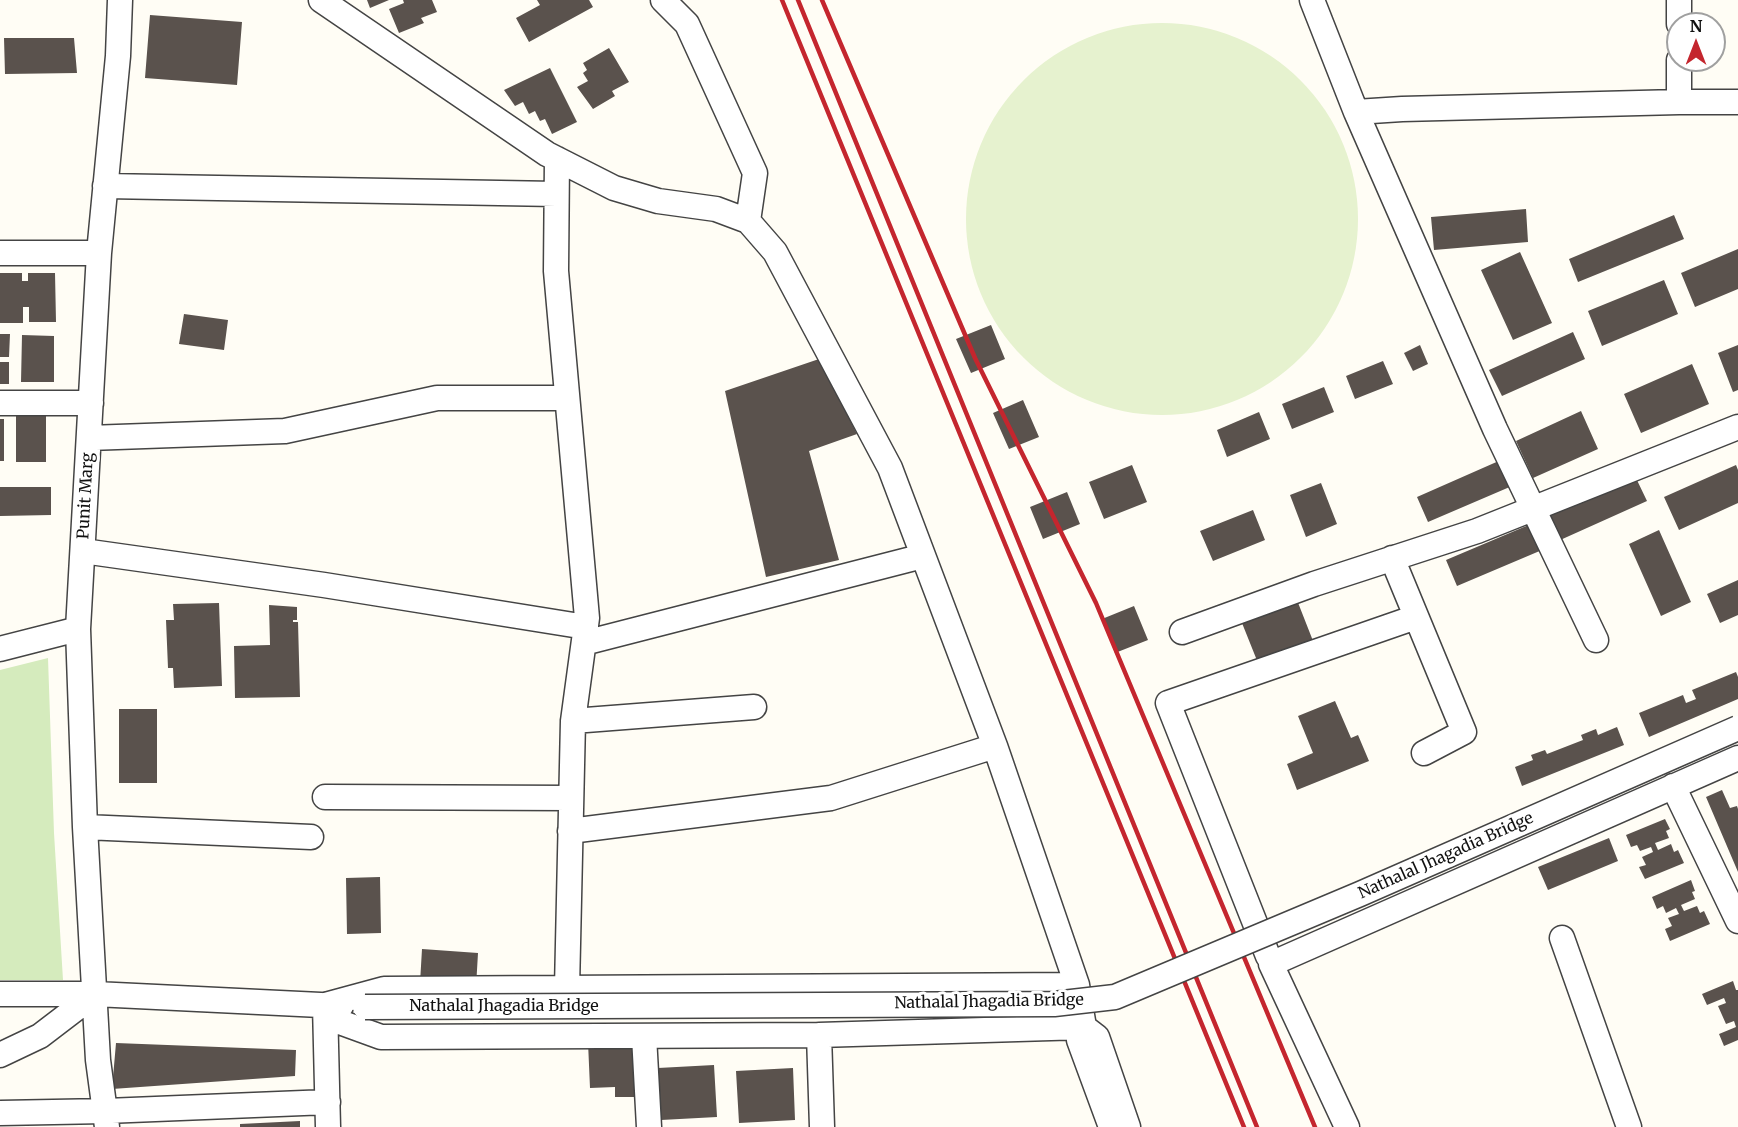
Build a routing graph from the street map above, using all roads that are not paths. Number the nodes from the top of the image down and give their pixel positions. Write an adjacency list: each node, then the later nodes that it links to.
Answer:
1 (120, 0): 10 (street, Punit Marg)
2 (321, 0): 9 (street)
3 (663, 0): 12 (street)
4 (1312, 0): 8 (street)
5 (1680, 72): 6 (street)
6 (1680, 102): 7 (street); 8 (street)
7 (1738, 102)
8 (1356, 112): 20 (street)
9 (557, 159): 11 (street); 12 (street)
10 (105, 186): 11 (street); 14 (street, Punit Marg)
11 (556, 194): 15 (street)
12 (748, 221): 22 (street)
13 (0, 253): 14 (street)
14 (99, 253): 17 (street, Punit Marg)
15 (567, 398): 19 (street); 27 (street)
16 (0, 403): 17 (street)
17 (91, 403): 19 (street, Punit Marg)
18 (1738, 427): 20 (street)
19 (89, 438): 21 (street, Punit Marg)
20 (1534, 508): 23 (street); 28 (street)
21 (83, 551): 25 (street, Punit Marg); 27 (street)
22 (923, 556): 27 (street); 34 (street)
23 (1392, 558): 24 (street); 26 (street)
24 (1416, 617): 35 (street); 45 (street)
25 (78, 629): 29 (street); 40 (street, Punit Marg)
26 (1182, 632)
27 (585, 635): 31 (street)
28 (1596, 640)
29 (0, 649)
30 (753, 707): 31 (street)
31 (573, 721): 39 (street)
32 (1738, 728): 51 (street, Nathalal Jhagadia Bridge, bridge)
33 (1738, 741): 51 (street, Nathalal Jhagadia Bridge)
34 (995, 746): 41 (street); 46 (street)
35 (1424, 753)
36 (1738, 758): 37 (street)
37 (1673, 786): 43 (street); 45 (street)
38 (325, 797): 39 (street)
39 (571, 798): 41 (street)
40 (85, 827): 42 (street); 49 (street, Punit Marg)
41 (570, 831): 47 (street)
42 (310, 837)
43 (1738, 921)
44 (1562, 938): 65 (street)
45 (1271, 964): 64 (street)
46 (1077, 985): 47 (street); 52 (street)
47 (567, 988): 50 (street)
48 (0, 994): 49 (street)
49 (95, 994): 50 (street); 55 (street); 58 (street, Punit Marg)
50 (326, 1011): 51 (street); 54 (street); 56 (street)
51 (365, 1013)
52 (1084, 1027): 53 (street); 62 (street); 63 (street)
53 (819, 1035): 54 (street); 61 (street)
54 (644, 1036): 60 (street)
55 (0, 1055)
56 (328, 1102): 58 (street); 59 (street)
57 (0, 1113): 58 (street)
58 (106, 1119)
59 (328, 1127)
60 (649, 1127)
61 (822, 1127)
62 (1111, 1127)
63 (1128, 1127)
64 (1347, 1127)
65 (1629, 1127)

